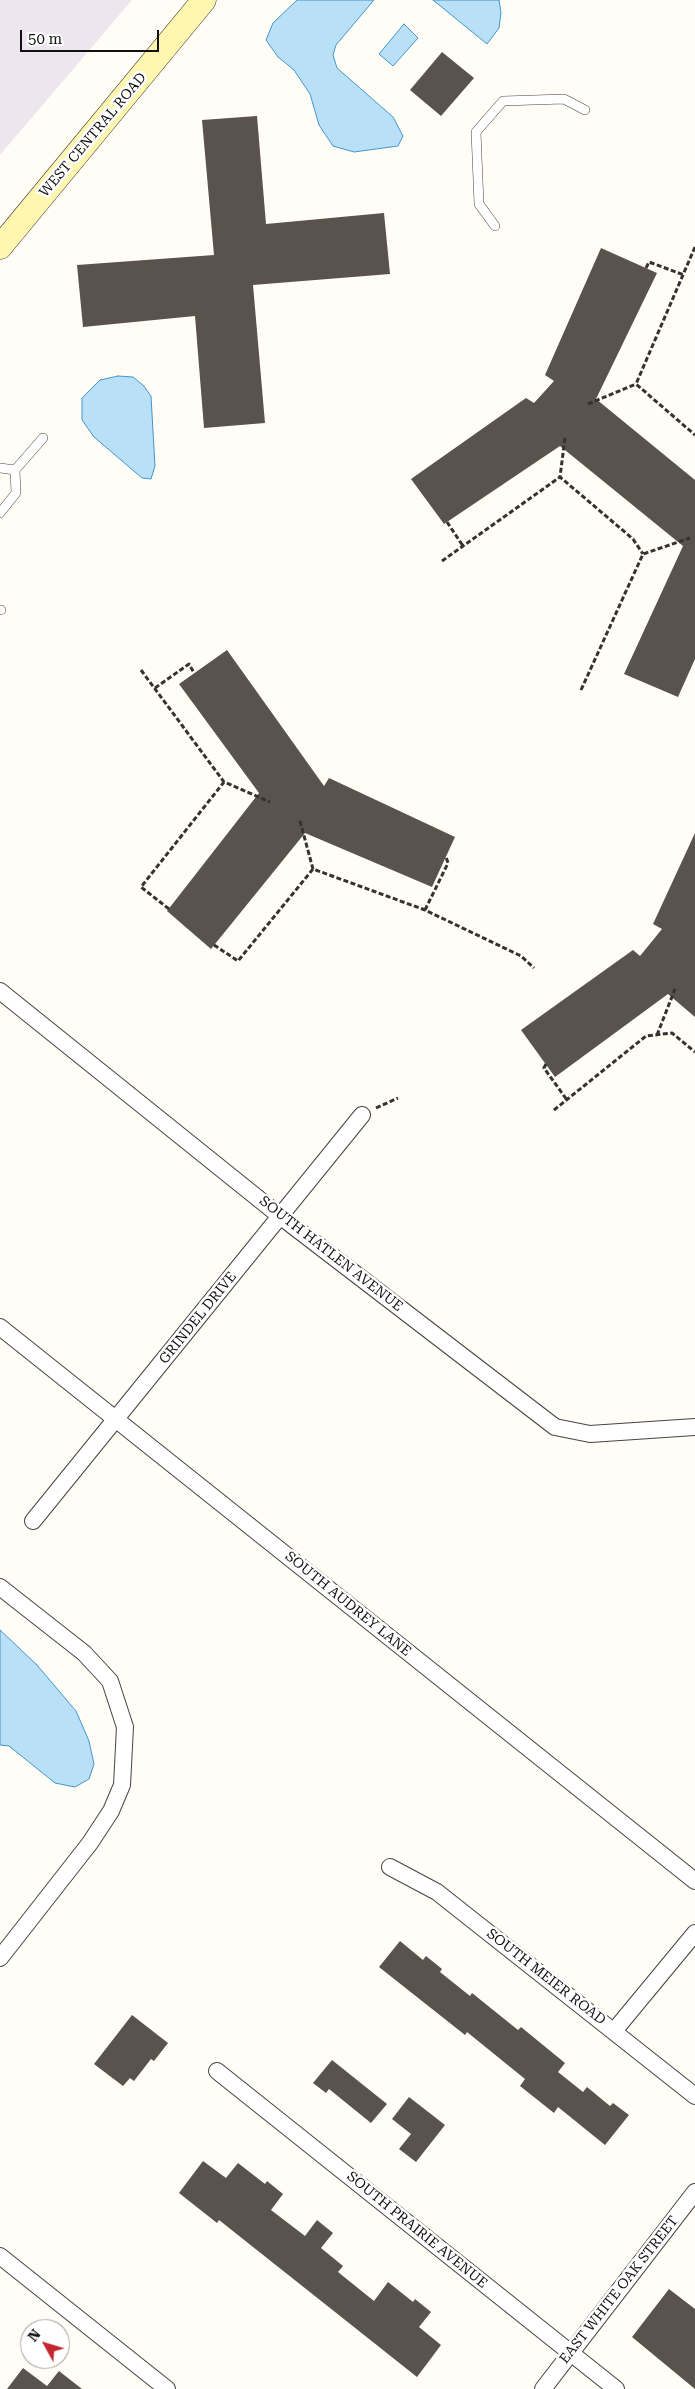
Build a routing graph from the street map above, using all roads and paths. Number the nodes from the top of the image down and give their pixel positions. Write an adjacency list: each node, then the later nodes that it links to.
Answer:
1 (204, 0): 5 (main road, WEST CENTRAL ROAD)
2 (585, 110): 3 (lane)
3 (495, 226)
4 (695, 246): 7 (path)
5 (0, 247)
6 (646, 268): 7 (path)
7 (684, 275): 8 (path)
8 (636, 384): 9 (path); 10 (path)
9 (588, 404)
10 (695, 435)
11 (43, 438): 14 (lane)
12 (566, 438): 15 (path)
13 (0, 468): 14 (lane)
14 (15, 470): 16 (lane)
15 (560, 477): 19 (path); 20 (path)
16 (0, 513)
17 (447, 522): 19 (path)
18 (690, 538): 20 (path)
19 (462, 546): 21 (path)
20 (644, 554): 25 (path)
21 (442, 561)
22 (141, 670): 24 (path)
23 (194, 673): 24 (path)
24 (155, 688): 26 (path)
25 (581, 690)
26 (224, 782): 27 (path); 31 (path)
27 (270, 802)
28 (300, 822): 30 (path)
29 (446, 857): 32 (path)
30 (313, 869): 32 (path); 33 (path)
31 (169, 909)
32 (425, 910): 34 (path)
33 (214, 945)
34 (534, 968)
35 (675, 988): 37 (path)
36 (0, 991): 44 (street, SOUTH HATLEN AVENUE)
37 (657, 1035): 38 (path); 41 (path)
38 (695, 1052)
39 (546, 1064): 41 (path)
40 (398, 1098): 43 (path)
41 (566, 1100): 42 (path)
42 (554, 1110)
43 (362, 1115): 44 (street, GRINDEL DRIVE)
44 (280, 1216): 46 (street, GRINDEL DRIVE); 47 (street, SOUTH HATLEN AVENUE)
45 (0, 1327): 46 (street, SOUTH AUDREY LANE)
46 (116, 1419): 48 (street, GRINDEL DRIVE); 51 (street, SOUTH AUDREY LANE)
47 (695, 1427)
48 (33, 1521)
49 (0, 1587): 53 (street)
50 (390, 1867): 54 (street, SOUTH MEIER ROAD)
51 (695, 1881)
52 (695, 1933): 54 (street)
53 (0, 1958)
54 (614, 2031): 56 (street, SOUTH MEIER ROAD)
55 (217, 2071): 59 (street, SOUTH PRAIRIE AVENUE)
56 (695, 2096)
57 (695, 2192): 59 (street, EAST WHITE OAK STREET)
58 (0, 2256): 60 (street)
59 (571, 2353): 61 (street, EAST WHITE OAK STREET); 62 (street, SOUTH PRAIRIE AVENUE)
60 (167, 2389)
61 (543, 2389)
62 (616, 2389)

